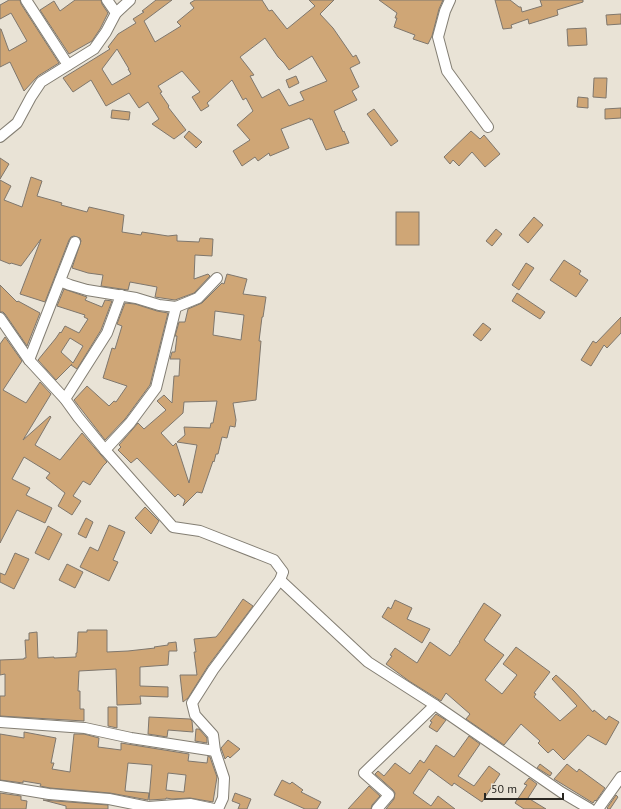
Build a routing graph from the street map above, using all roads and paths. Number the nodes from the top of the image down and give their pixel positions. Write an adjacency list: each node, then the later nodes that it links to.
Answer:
1 (26, 0): 6 (street)
2 (107, 0): 5 (street)
3 (130, 0): 5 (street)
4 (450, 0): 7 (street)
5 (116, 13): 6 (street)
6 (68, 65): 8 (street)
7 (488, 127)
8 (0, 137)
9 (76, 242): 11 (street)
10 (217, 278): 13 (street)
11 (60, 281): 12 (street); 15 (street)
12 (121, 295): 13 (street); 16 (street)
13 (176, 307): 17 (street)
14 (0, 318): 15 (street)
15 (29, 360): 16 (street)
16 (65, 399): 17 (street)
17 (105, 450): 18 (street)
18 (280, 580): 19 (street); 21 (street)
19 (435, 705): 26 (street); 27 (street)
20 (0, 722): 21 (street)
21 (215, 751): 25 (street)
22 (621, 776): 28 (street)
23 (0, 786): 24 (street)
24 (214, 809)
25 (218, 809)
26 (377, 809)
27 (590, 809)
28 (598, 809)

